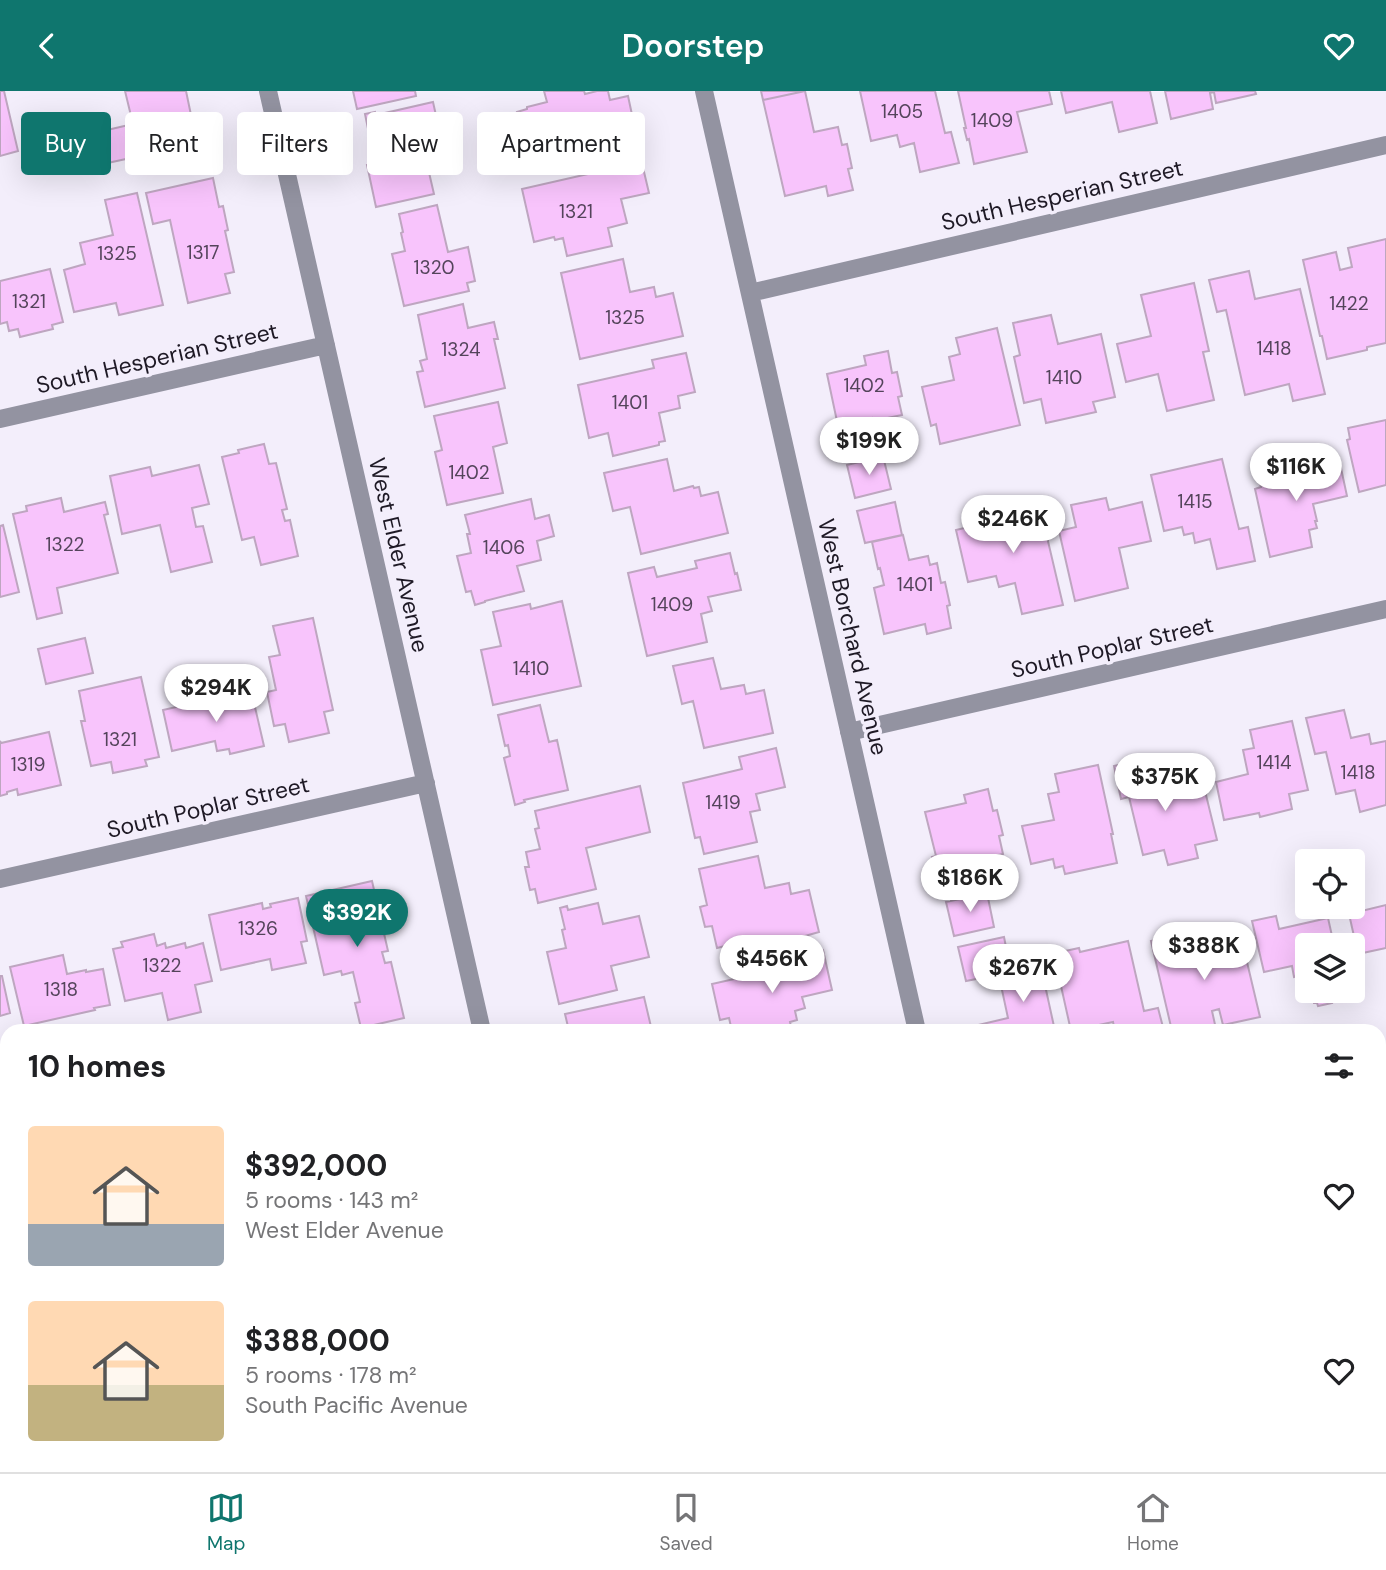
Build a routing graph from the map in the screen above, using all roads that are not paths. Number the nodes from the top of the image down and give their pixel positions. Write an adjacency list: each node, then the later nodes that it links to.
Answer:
1 (268, 91): 5 (street, West Elder Avenue)
2 (704, 91): 4 (street, West Borchard Avenue)
3 (1386, 145): 4 (street, South Hesperian Street)
4 (750, 293): 8 (street, West Borchard Avenue)
5 (326, 345): 6 (street, South Hesperian Street); 9 (street, West Elder Avenue)
6 (0, 419)
7 (1386, 609): 8 (street, South Poplar Street)
8 (849, 732): 12 (street, West Borchard Avenue)
9 (426, 783): 10 (street, South Poplar Street); 11 (street, West Elder Avenue)
10 (0, 879)
11 (480, 1024)
12 (915, 1024)

